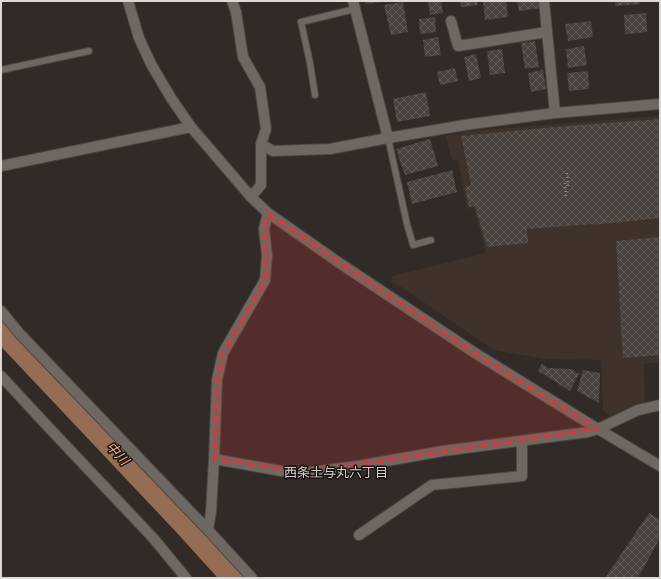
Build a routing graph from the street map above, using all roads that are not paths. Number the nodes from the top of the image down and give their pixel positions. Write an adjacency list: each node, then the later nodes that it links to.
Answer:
1 (128, 1): 12 (street)
2 (232, 1): 14 (street)
3 (544, 1): 6 (street)
4 (354, 5): 9 (lane); 13 (street)
5 (451, 21): 6 (street)
6 (547, 32): 11 (street)
7 (89, 50): 8 (lane)
8 (1, 70)
9 (316, 95)
10 (660, 104): 11 (street)
11 (555, 113): 13 (street)
12 (191, 127): 15 (street); 16 (street)
13 (388, 138): 14 (street); 18 (lane)
14 (261, 144): 16 (street)
15 (1, 166)
16 (251, 197): 17 (street)
17 (268, 213): 22 (street); 24 (street)
18 (431, 240)
19 (1, 311): 26 (street)
20 (1, 376): 28 (street)
21 (660, 405): 22 (street)
22 (598, 429): 23 (street); 25 (street)
23 (522, 441): 24 (street); 27 (street)
24 (214, 458): 26 (street)
25 (660, 466)
26 (208, 530): 29 (street)
27 (359, 535)
28 (186, 578)
29 (252, 578)

